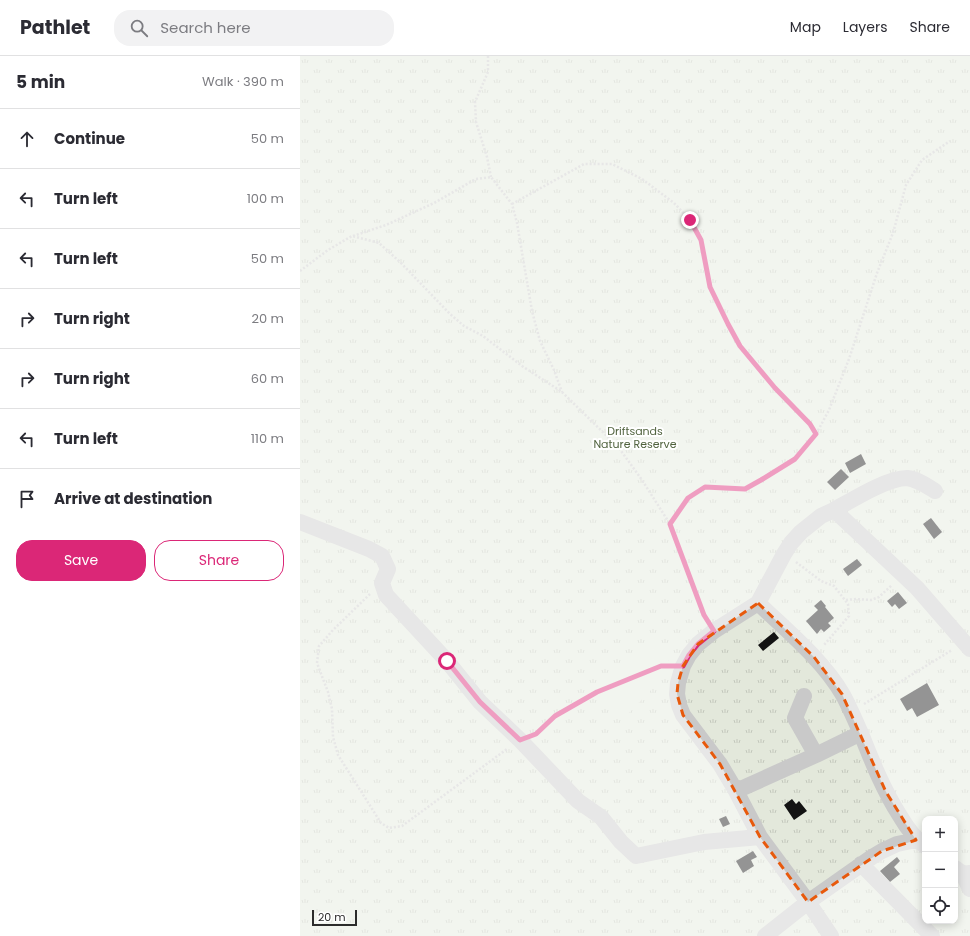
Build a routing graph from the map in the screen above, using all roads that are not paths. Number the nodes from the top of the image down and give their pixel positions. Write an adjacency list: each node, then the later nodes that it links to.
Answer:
1 (935, 491): 2 (street)
2 (834, 510): 4 (street); 5 (street)
3 (300, 522): 10 (street)
4 (758, 603): 7 (street); 9 (street)
5 (967, 645)
6 (804, 696): 8 (street)
7 (860, 733): 8 (street); 11 (street)
8 (816, 755): 9 (street)
9 (736, 791): 10 (street)
10 (760, 837): 15 (street)
11 (921, 843): 12 (street)
12 (861, 864): 15 (street); 18 (street)
13 (963, 872): 14 (street)
14 (970, 890)
15 (808, 902): 16 (street); 17 (street)
16 (765, 936)
17 (831, 936)
18 (932, 936)

